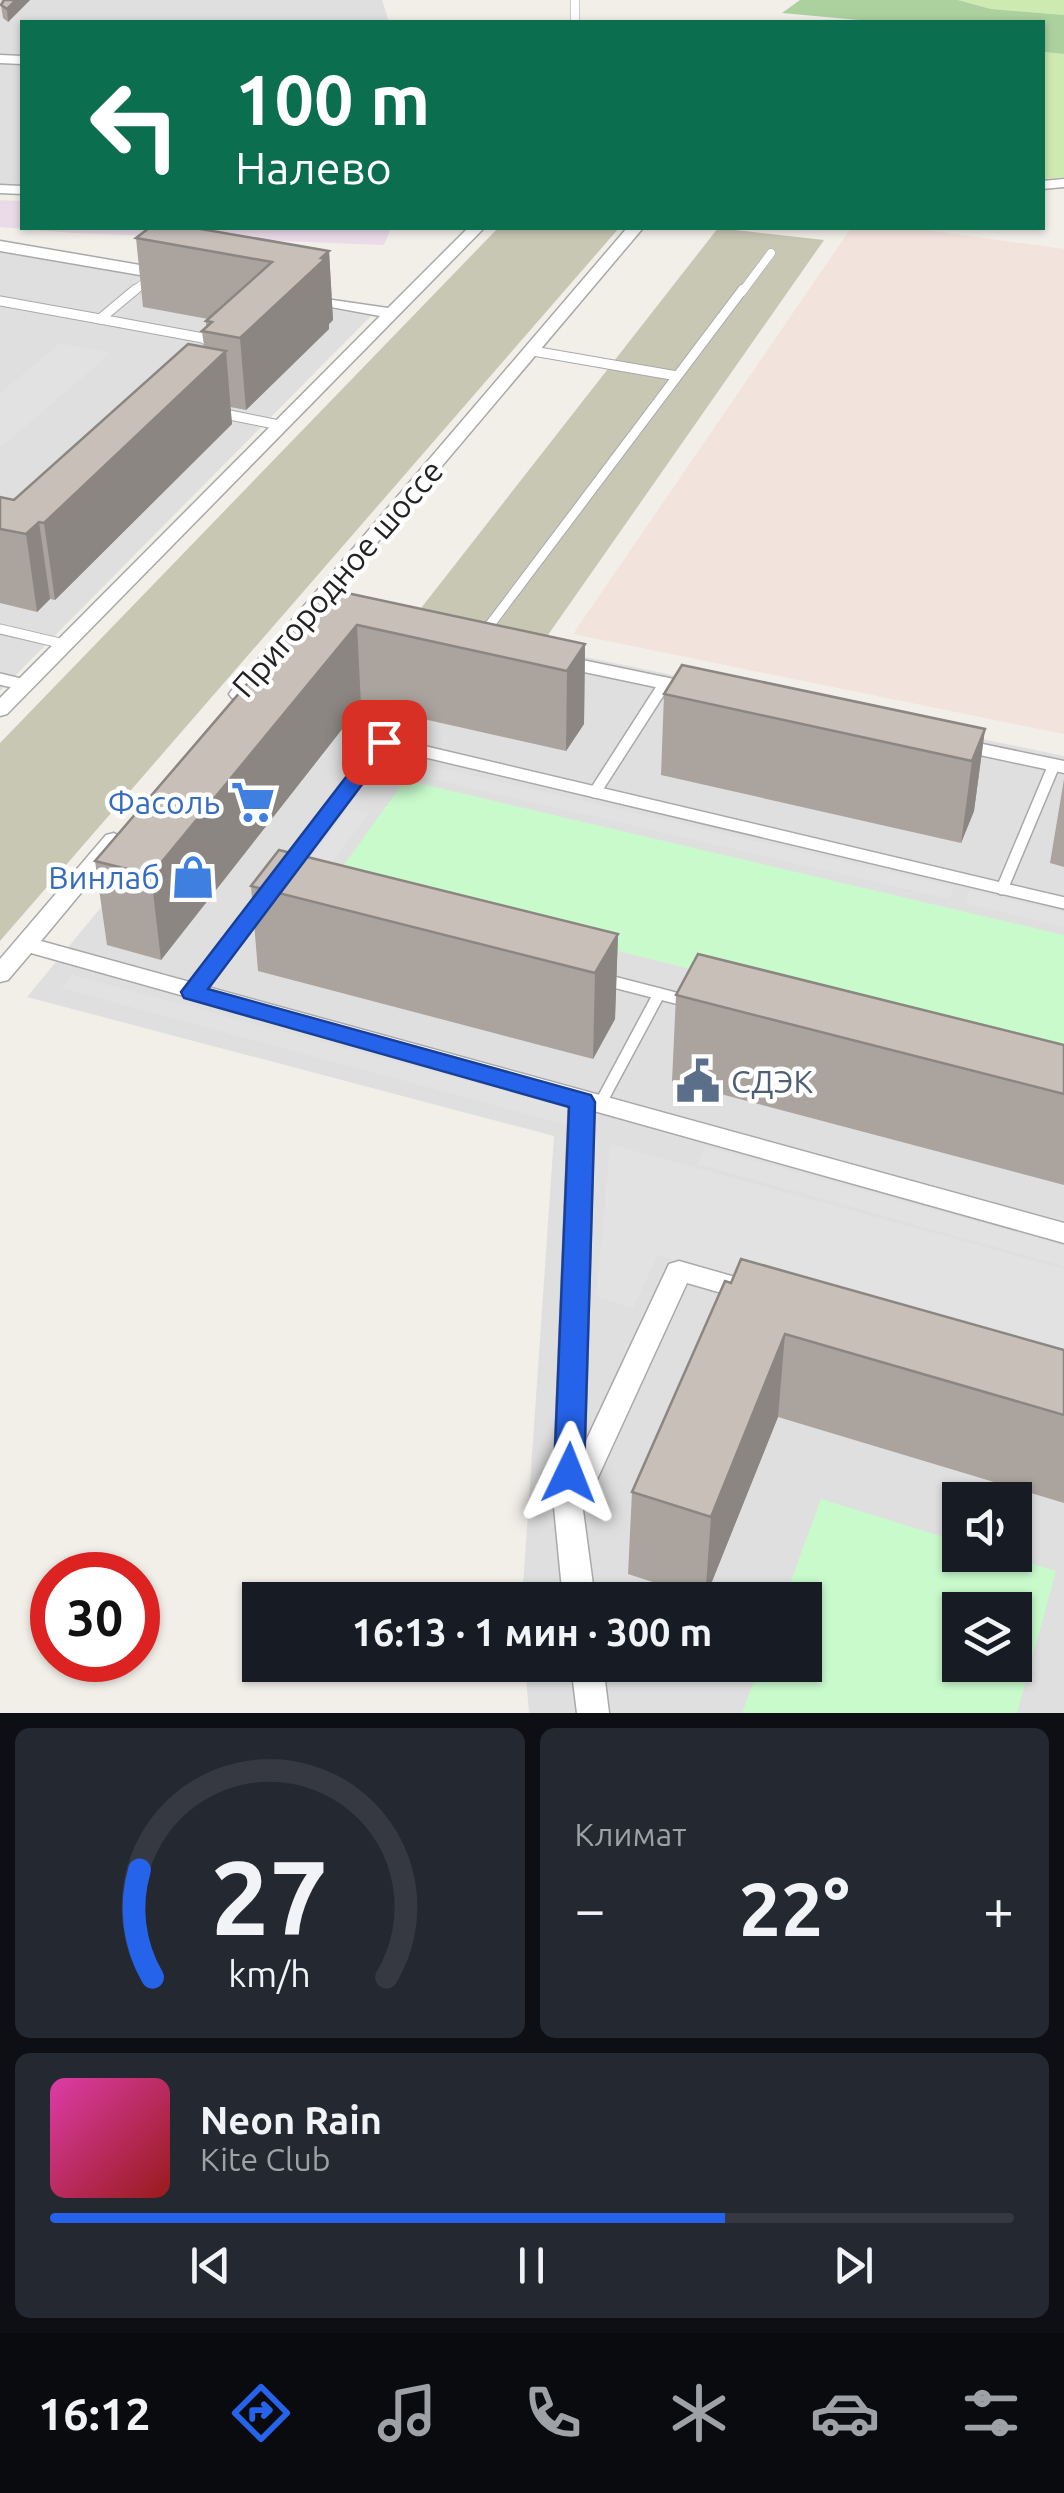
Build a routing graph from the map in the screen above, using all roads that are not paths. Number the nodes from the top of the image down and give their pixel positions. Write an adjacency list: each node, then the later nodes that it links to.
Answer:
1 (474, 230): 9 (street)
2 (633, 230): 12 (street, Пригородное шоссе)
3 (0, 246): 5 (street)
4 (771, 253): 13 (lane)
5 (156, 273): 6 (street); 10 (lane)
6 (194, 279)
7 (291, 296): 9 (street)
8 (0, 301): 10 (lane)
9 (388, 313): 15 (street)
10 (100, 319): 11 (lane)
11 (209, 351)
12 (533, 351): 13 (lane); 24 (street, Пригородное шоссе)
13 (678, 376): 18 (lane)
14 (206, 410): 15 (lane)
15 (279, 424): 17 (street)
16 (0, 629): 17 (lane)
17 (64, 644): 22 (street)
18 (476, 644)
19 (532, 656): 21 (street)
20 (0, 679): 22 (lane)
21 (665, 683): 23 (street); 28 (lane)
22 (25, 685): 25 (street)
23 (721, 695)
24 (226, 709)
25 (0, 710)
26 (926, 738): 27 (street)
27 (1059, 766): 31 (lane)
28 (595, 792): 30 (lane); 31 (lane)
29 (127, 825): 34 (street)
30 (286, 872)
31 (1002, 889): 33 (lane)
32 (269, 893): 37 (lane)
33 (1064, 903)
34 (26, 944): 35 (street); 37 (street)
35 (0, 974)
36 (584, 974): 38 (lane)
37 (193, 992): 40 (street)
38 (660, 994): 39 (lane); 40 (lane)
39 (698, 1004)
40 (591, 1104): 41 (street); 43 (street)
41 (1064, 1233)
42 (789, 1303): 43 (street)
43 (568, 1510): 44 (street)
44 (577, 1582)
45 (590, 1682): 46 (street)
46 (593, 1713)

